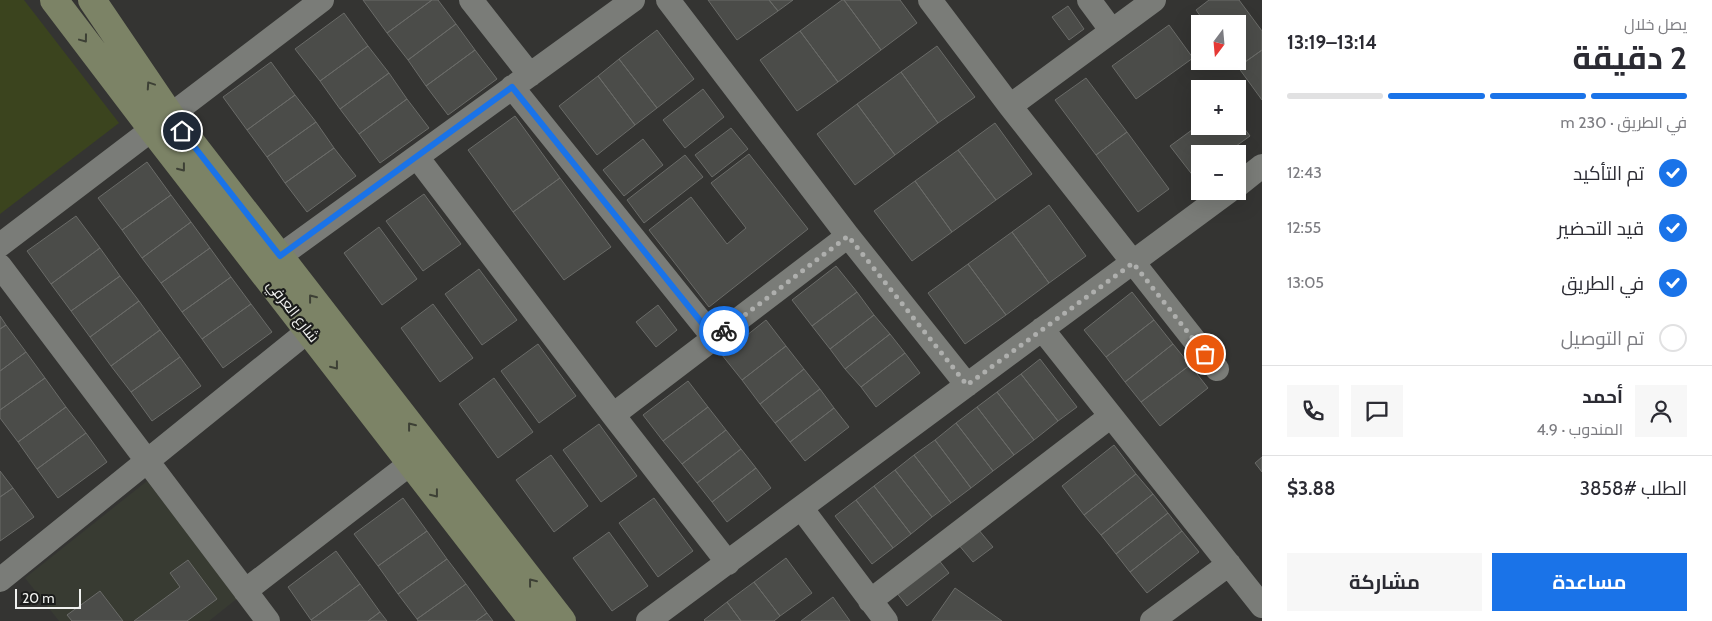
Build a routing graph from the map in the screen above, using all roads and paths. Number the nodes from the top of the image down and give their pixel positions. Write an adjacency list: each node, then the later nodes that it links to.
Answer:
1 (54, 0): 13 (street, شارع العرفي, one-way to 13)
2 (92, 0): 13 (street, شارع العرفي, one-way to 2)
3 (322, 0): 13 (street)
4 (471, 0): 11 (street)
5 (633, 0): 11 (street)
6 (668, 0): 18 (street)
7 (930, 0): 12 (street)
8 (1088, 0): 10 (street)
9 (1154, 0): 10 (street)
10 (1112, 31): 12 (street)
11 (521, 81): 14 (street); 25 (street)
12 (1010, 106): 21 (street)
13 (161, 122): 19 (street); 20 (street, شارع العرفي); 24 (street, شارع العرفي, one-way to 24)
14 (416, 157): 20 (street); 28 (street)
15 (1262, 166): 16 (street)
16 (1246, 179)
17 (1217, 200): 21 (street)
18 (848, 236): 25 (street); 27 (street)
19 (0, 245)
20 (280, 256): 41 (street, شارع العرفي, one-way to 20)
21 (1133, 263): 23 (street); 26 (street)
22 (0, 266): 30 (street)
23 (1042, 329): 27 (street); 29 (street)
24 (308, 331): 30 (street); 31 (street, شارع العرفي, one-way to 31)
25 (714, 338): 28 (street)
26 (1217, 369)
27 (967, 385): 32 (street)
28 (613, 415): 33 (street)
29 (1111, 416): 34 (street); 37 (street)
30 (148, 462): 35 (street); 36 (street)
31 (411, 463): 36 (street); 40 (street, شارع العرفي, one-way to 40)
32 (802, 509): 33 (street); 37 (street)
33 (728, 563): 42 (street)
34 (1229, 564): 38 (street); 44 (street)
35 (0, 580)
36 (245, 591): 39 (street)
37 (870, 600): 43 (street)
38 (1262, 606)
39 (268, 621)
40 (533, 621)
41 (562, 621)
42 (648, 621)
43 (886, 621)
44 (1152, 621)

